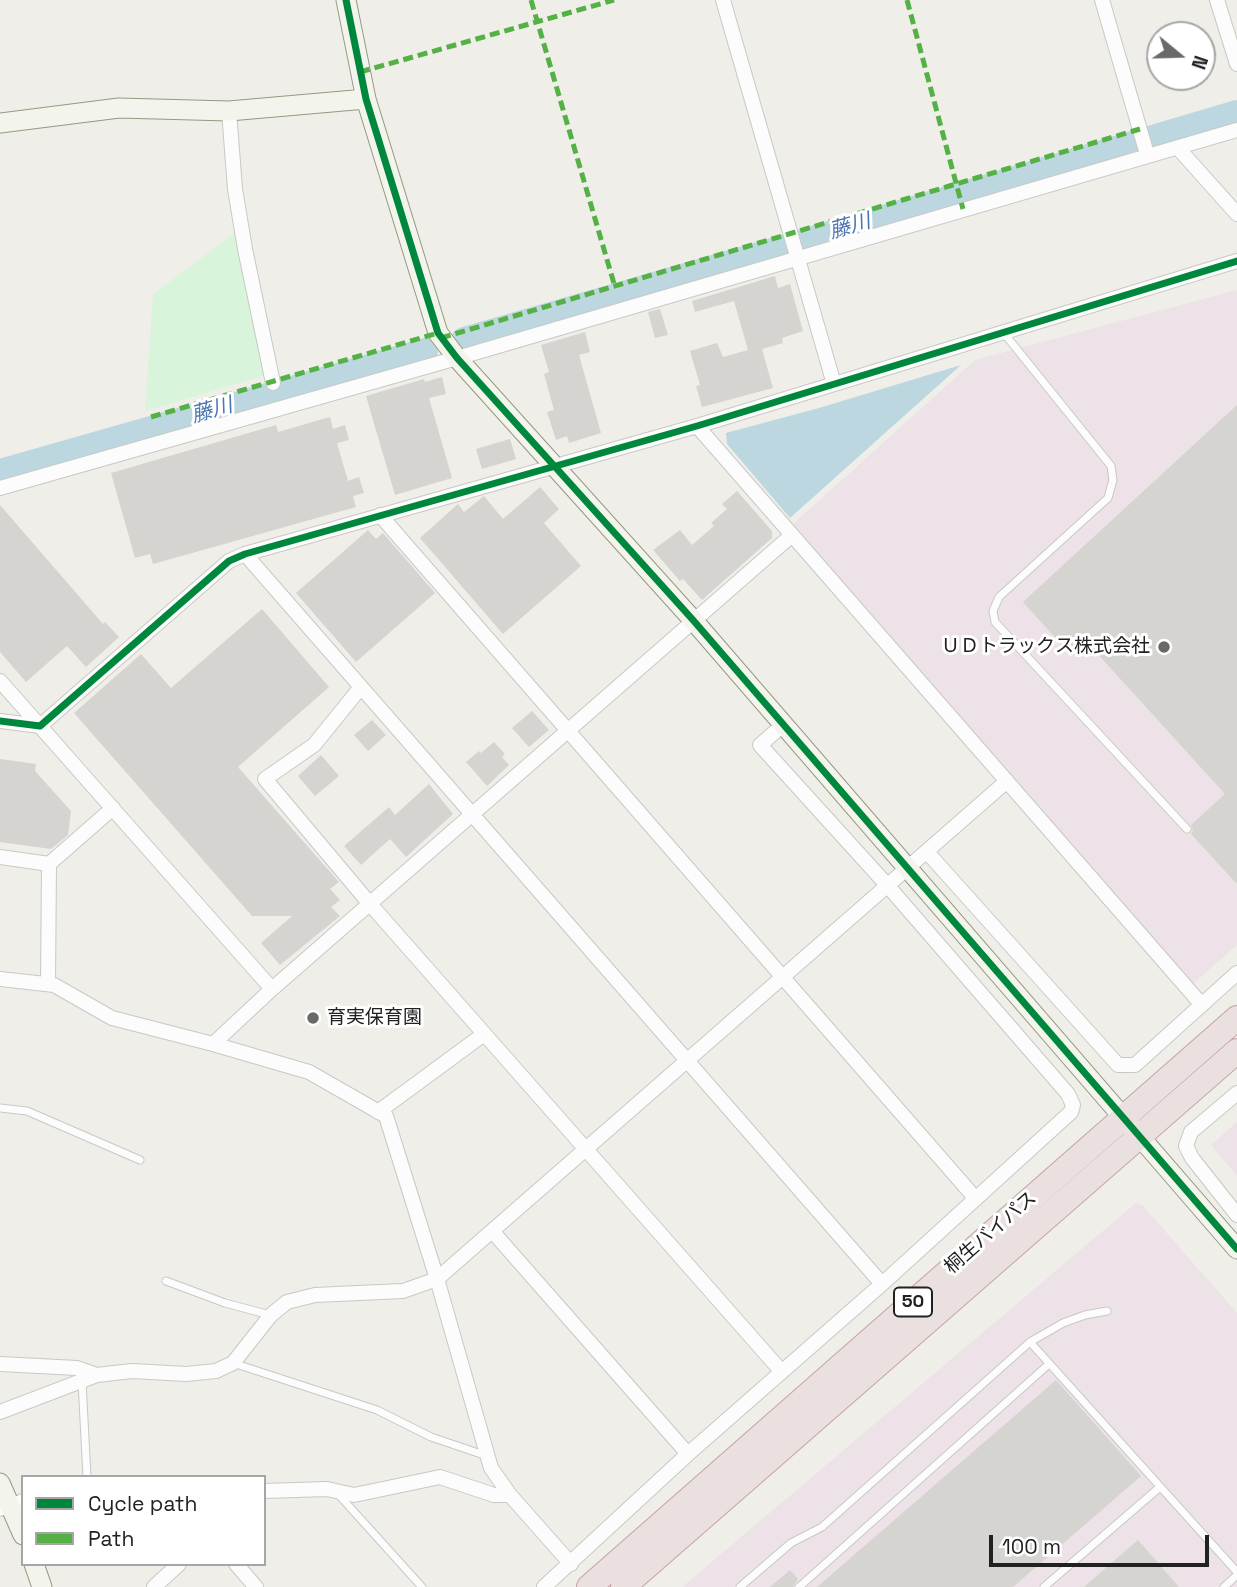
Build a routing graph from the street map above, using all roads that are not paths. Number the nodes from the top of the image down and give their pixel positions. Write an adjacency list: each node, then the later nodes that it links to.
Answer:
1 (346, 0): 6 (street)
2 (723, 0): 13 (street)
3 (1102, 0): 11 (street)
4 (1217, 0): 5 (street)
5 (1237, 64)
6 (366, 99): 7 (street); 16 (street)
7 (229, 111): 8 (street); 17 (street)
8 (0, 123)
9 (1237, 130): 10 (street)
10 (1178, 148): 11 (street); 12 (street)
11 (1147, 155): 13 (street)
12 (1237, 214)
13 (799, 258): 16 (street); 18 (street)
14 (1237, 261): 15 (street)
15 (1003, 332): 18 (street); 35 (lane)
16 (457, 358): 20 (street); 21 (street)
17 (273, 383)
18 (834, 384): 19 (street)
19 (697, 426): 20 (street); 23 (street)
20 (553, 465): 22 (street); 25 (street)
21 (0, 488)
22 (380, 515): 24 (street); 31 (street)
23 (792, 535): 25 (street); 32 (street)
24 (245, 554): 27 (street); 30 (street)
25 (693, 620): 29 (street); 31 (street)
26 (0, 681): 30 (street)
27 (361, 687): 34 (street); 41 (street)
28 (0, 721): 30 (street)
29 (783, 725): 39 (street); 40 (street)
30 (40, 726): 33 (street)
31 (567, 731): 34 (street); 43 (street)
32 (1007, 781): 36 (street); 47 (street)
33 (113, 808): 38 (street); 46 (street)
34 (472, 815): 41 (street); 52 (street)
35 (1187, 829)
36 (926, 852): 39 (street); 47 (street)
37 (0, 857): 38 (street)
38 (49, 864): 45 (street)
39 (908, 868): 40 (street); 56 (street)
40 (887, 886): 43 (street); 60 (street)
41 (370, 904): 46 (street); 49 (street)
42 (1237, 973): 47 (street)
43 (783, 976): 52 (street); 60 (street)
44 (0, 979): 45 (street)
45 (48, 984): 50 (street)
46 (272, 989): 50 (street)
47 (1202, 1004)
48 (1237, 1017): 56 (highway, 桐生バイパス / 50)
49 (484, 1034): 55 (street); 58 (street)
50 (213, 1044): 55 (street)
51 (1237, 1051): 57 (highway, 桐生バイパス / 50)
52 (688, 1059): 58 (street); 66 (street)
53 (1237, 1093): 61 (street)
54 (0, 1108): 59 (lane)
55 (378, 1112): 64 (street)
56 (1124, 1116): 57 (street); 97 (highway, 桐生バイパス / 50)
57 (1141, 1136): 63 (street); 98 (highway, 桐生バイパス / 50)
58 (585, 1150): 62 (street); 73 (street)
59 (140, 1160)
60 (976, 1199): 66 (street)
61 (1237, 1216)
62 (493, 1232): 64 (street); 77 (street)
63 (1237, 1249)
64 (437, 1279): 68 (street); 78 (street)
65 (166, 1281): 68 (lane)
66 (882, 1284): 73 (street)
67 (1107, 1311): 69 (lane)
68 (271, 1315): 70 (street)
69 (1030, 1342): 72 (lane); 99 (lane)
70 (233, 1363): 74 (street); 78 (lane)
71 (0, 1364): 74 (street)
72 (1049, 1364): 81 (lane); 100 (lane)
73 (782, 1371): 77 (street)
74 (97, 1375): 75 (street)
75 (82, 1381): 76 (street); 79 (lane)
76 (0, 1412)
77 (688, 1454): 87 (street)
78 (488, 1456): 84 (street)
79 (87, 1475)
80 (0, 1483): 85 (street)
81 (1160, 1487): 91 (lane); 101 (lane)
82 (335, 1491): 83 (street); 84 (street); 95 (lane)
83 (266, 1492)
84 (510, 1495): 87 (street)
85 (11, 1505): 86 (street)
86 (21, 1530)
87 (571, 1564): 96 (street)
88 (35, 1566): 92 (street)
89 (177, 1566): 93 (street)
90 (238, 1566): 94 (street)
91 (1237, 1574): 102 (lane)
92 (42, 1587)
93 (154, 1587)
94 (256, 1587)
95 (422, 1587)
96 (544, 1587)
97 (589, 1587)
98 (624, 1587)
99 (740, 1587)
100 (799, 1587)
101 (1044, 1587)
102 (1224, 1587)

